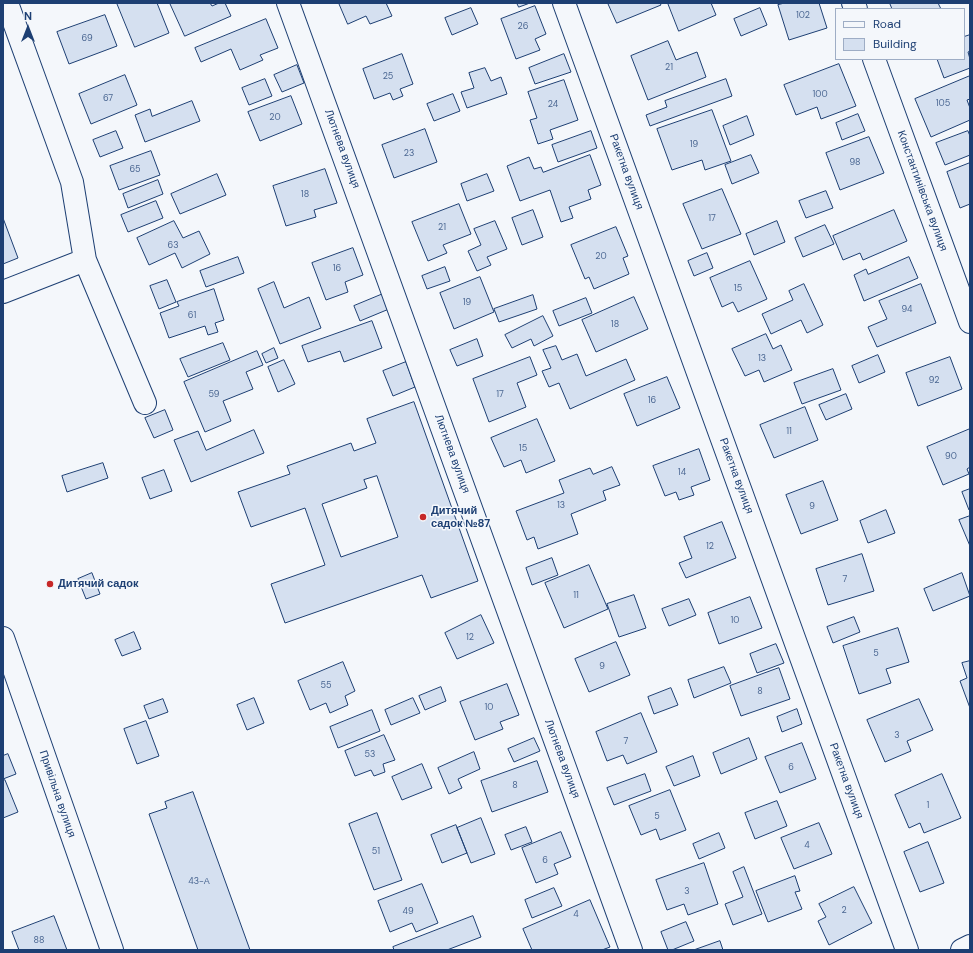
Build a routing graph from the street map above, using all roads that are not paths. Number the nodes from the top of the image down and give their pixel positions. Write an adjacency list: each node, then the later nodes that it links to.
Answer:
1 (7, 3): 5 (street)
2 (288, 3): 13 (street, Лютнева вулиця)
3 (564, 3): 14 (street, Ракетна вулиця)
4 (874, 60): 7 (street, Константинівська вулиця)
5 (85, 260): 6 (street); 9 (street)
6 (3, 292)
7 (966, 301): 8 (street, Константинівська вулиця)
8 (970, 322)
9 (145, 403)
10 (3, 638): 12 (street, Привільна вулиця)
11 (970, 946): 15 (street)
12 (112, 950)
13 (631, 950)
14 (908, 950)
15 (962, 950)

